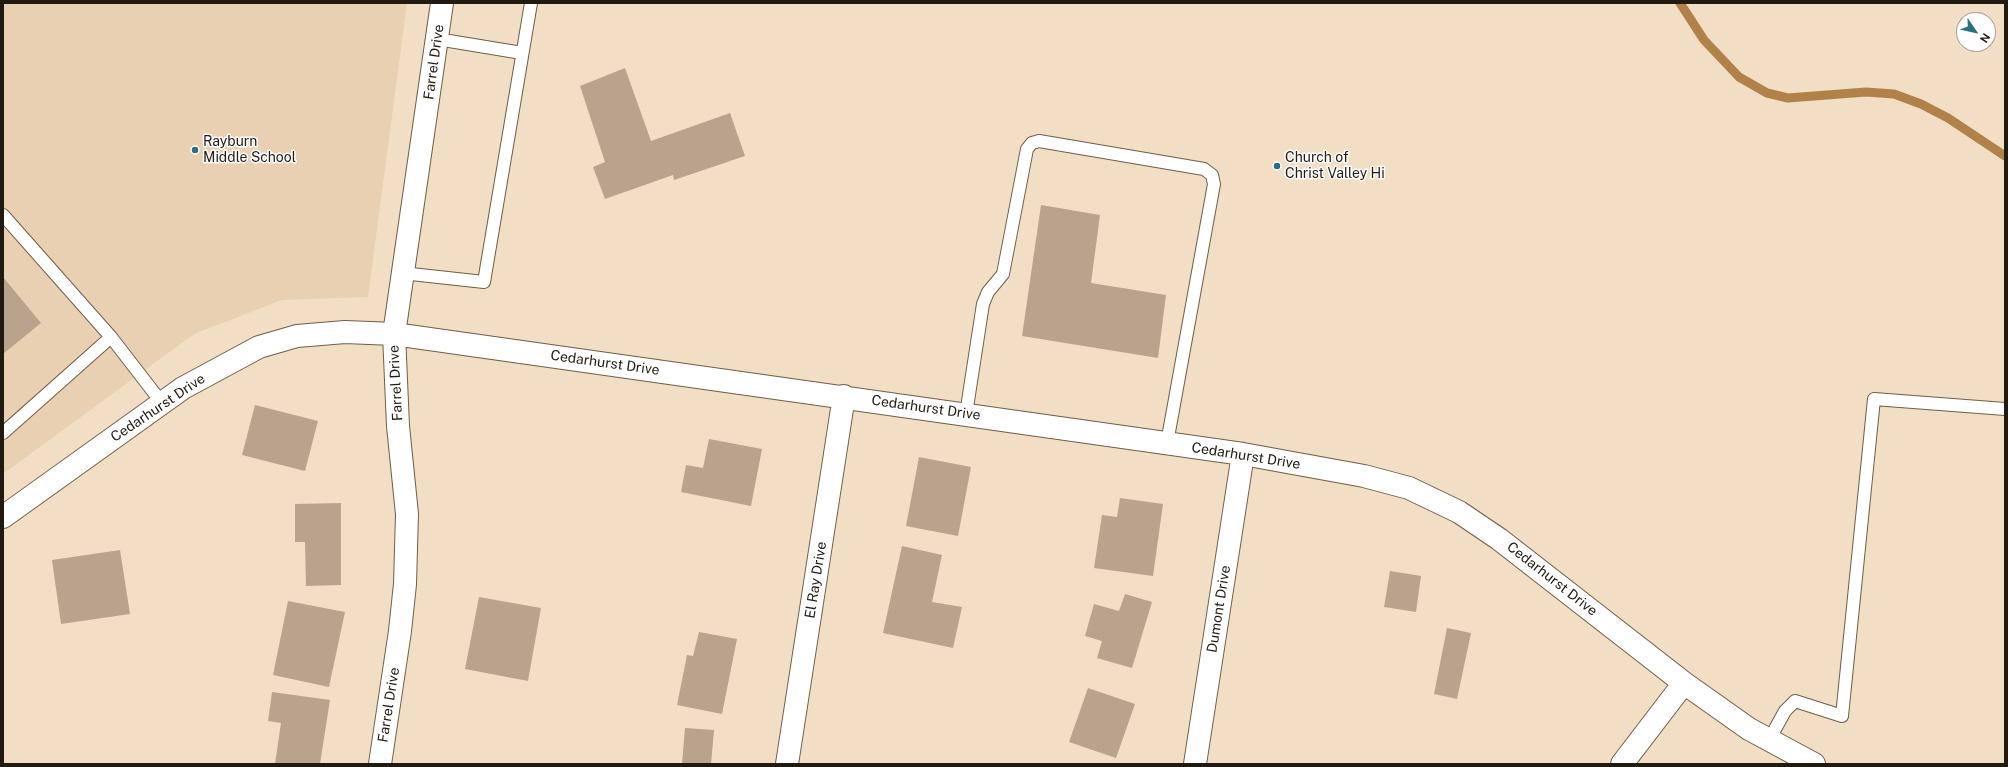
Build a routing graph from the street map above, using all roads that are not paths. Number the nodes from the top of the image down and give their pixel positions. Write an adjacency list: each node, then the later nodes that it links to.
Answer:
1 (442, 3): 3 (street, Farrel Drive)
2 (530, 3): 4 (lane)
3 (437, 39): 4 (lane); 6 (street, Farrel Drive)
4 (522, 52): 6 (lane)
5 (3, 215): 8 (lane)
6 (402, 273): 7 (street, Farrel Drive)
7 (394, 334): 9 (street, Cedarhurst Drive); 10 (street, Cedarhurst Drive); 19 (street, Farrel Drive)
8 (112, 337): 10 (lane); 13 (lane)
9 (844, 396): 12 (street, Cedarhurst Drive); 20 (street, El Ray Drive)
10 (162, 403): 16 (street, Cedarhurst Drive)
11 (2005, 409): 18 (lane)
12 (966, 414): 14 (street, Cedarhurst Drive); 14 (lane)
13 (3, 432)
14 (1167, 443): 15 (street, Cedarhurst Drive)
15 (1243, 454): 17 (street, Cedarhurst Drive); 21 (street, Dumont Drive)
16 (3, 517)
17 (1684, 683): 18 (street, Cedarhurst Drive); 22 (street)
18 (1768, 740): 23 (street, Cedarhurst Drive)
19 (380, 764)
20 (787, 764)
21 (1195, 764)
22 (1622, 764)
23 (1814, 764)

